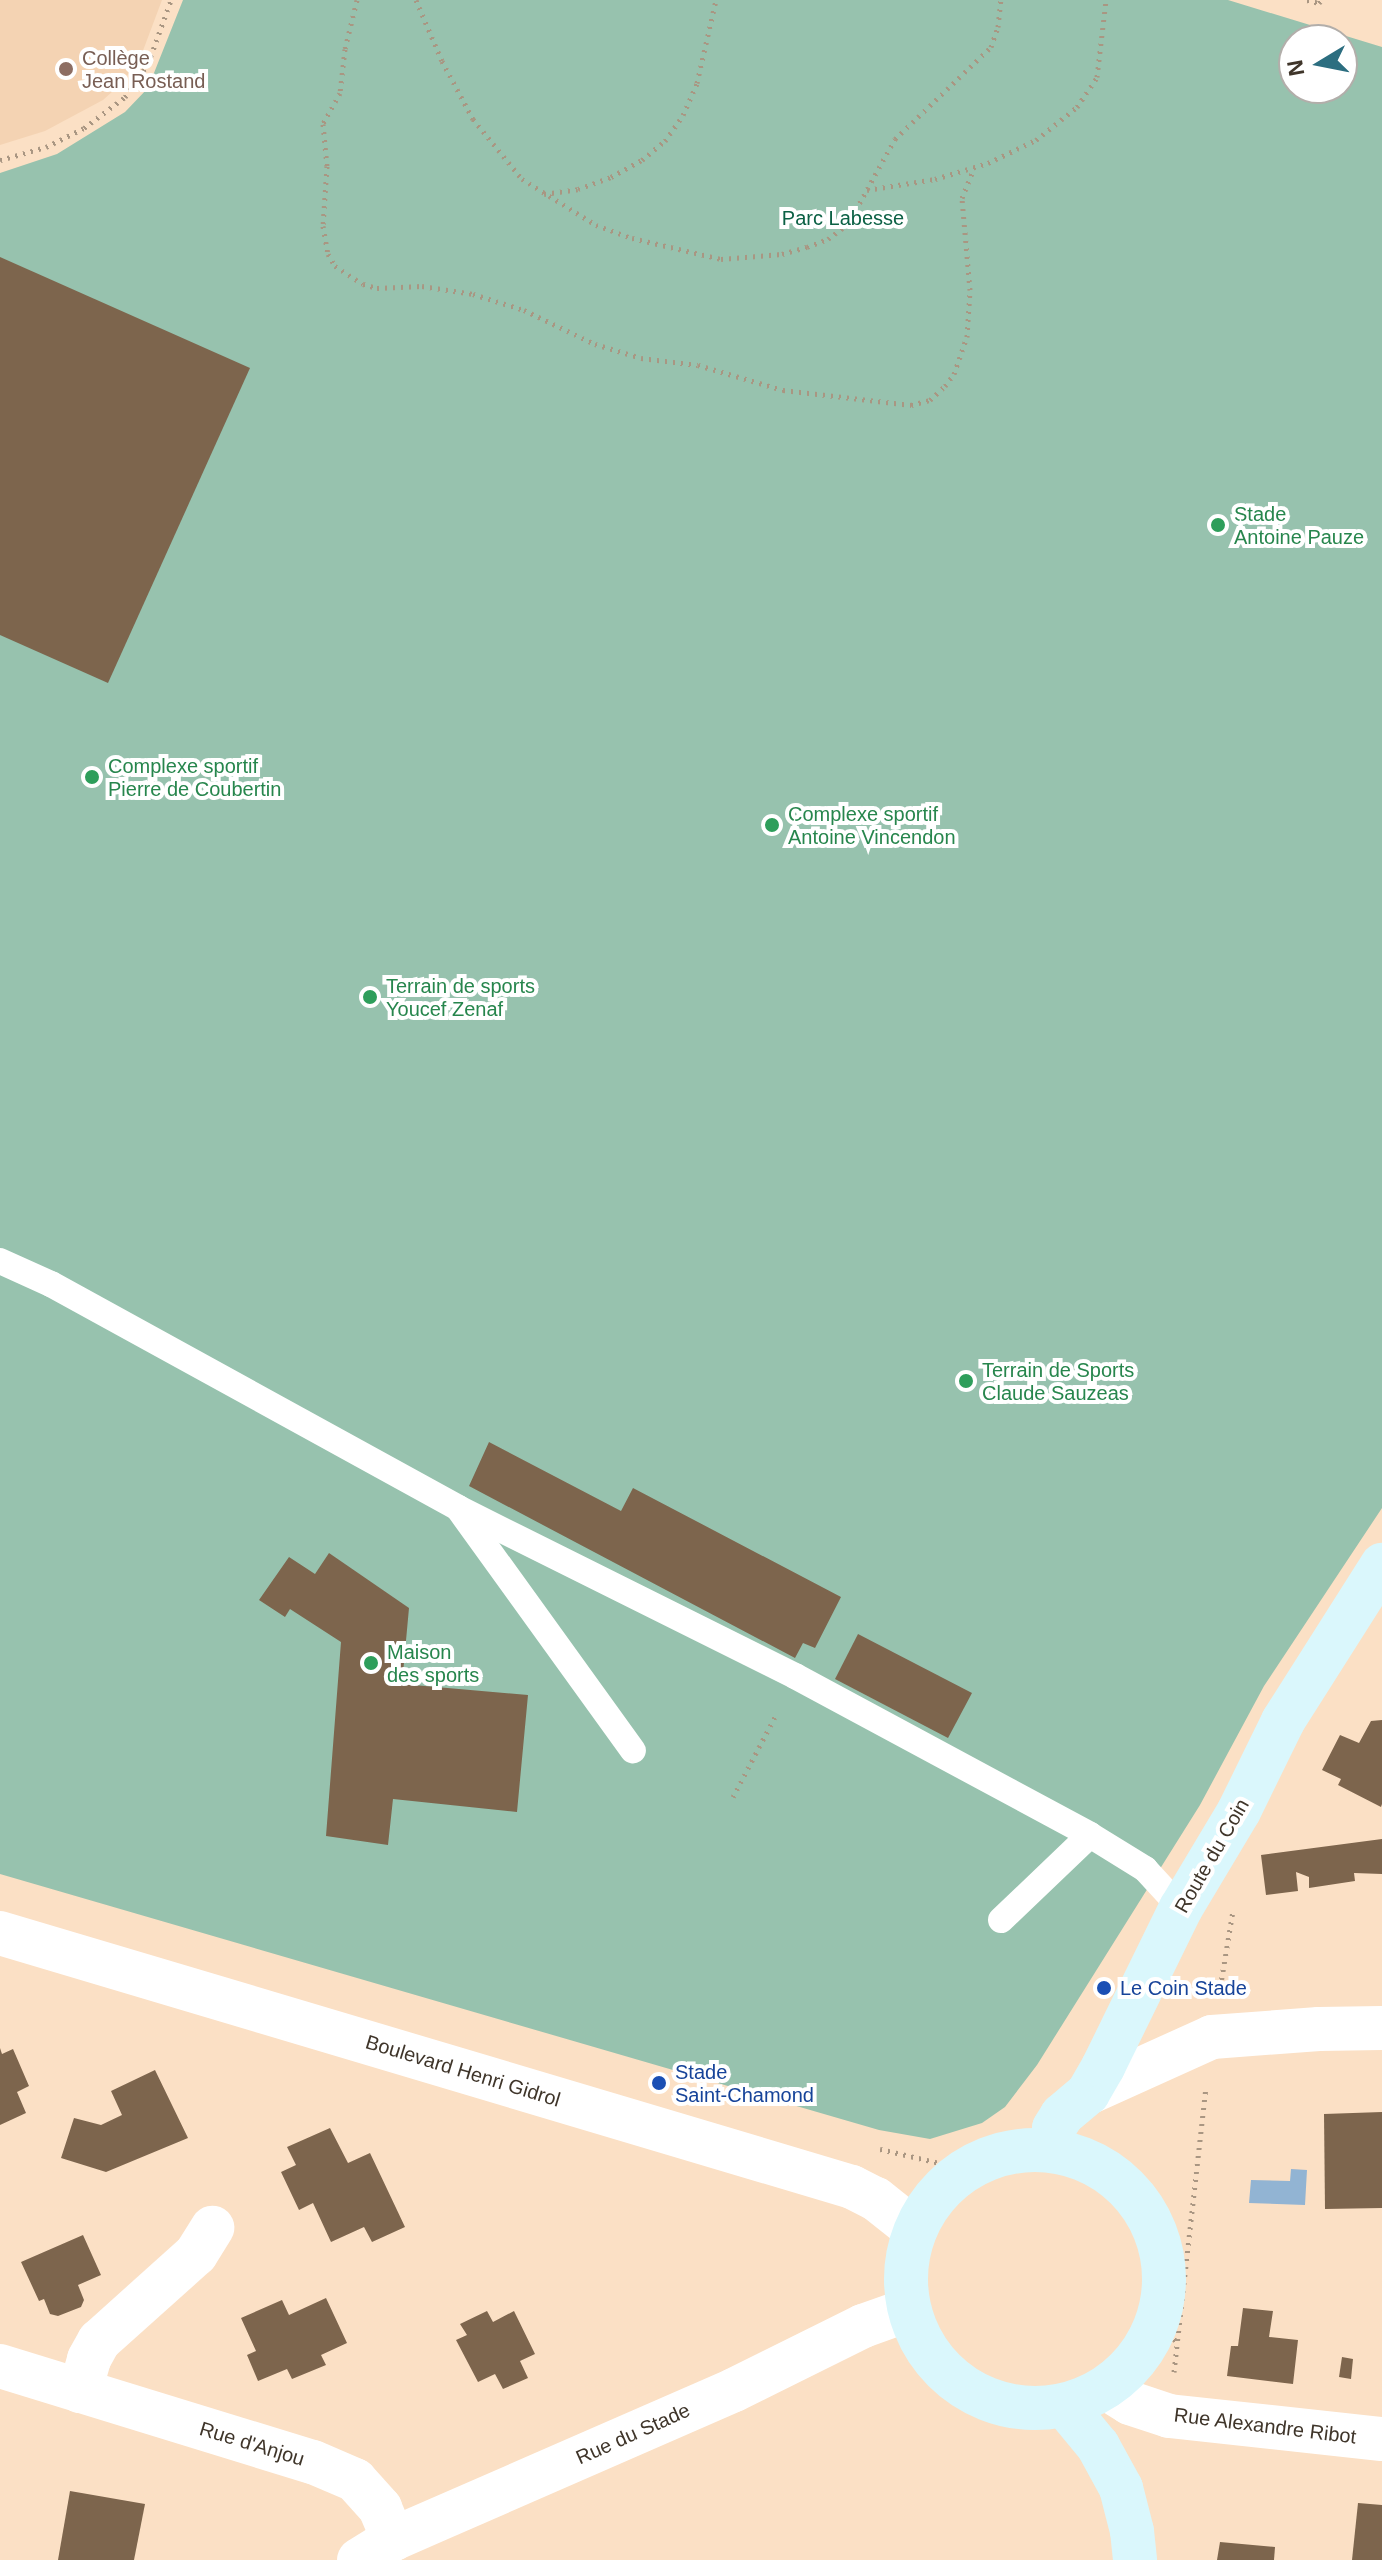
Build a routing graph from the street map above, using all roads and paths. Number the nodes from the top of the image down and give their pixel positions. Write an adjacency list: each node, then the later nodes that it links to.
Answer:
1 (171, 0): 9 (path)
2 (357, 0): 10 (path)
3 (416, 0): 12 (path)
4 (716, 0): 12 (path)
5 (1001, 0): 11 (path)
6 (1106, 0): 10 (path)
7 (1307, 0): 8 (path)
8 (1321, 0)
9 (0, 160)
10 (974, 169): 11 (path)
11 (867, 190): 12 (path)
12 (543, 194)
13 (0, 1261): 14 (lane)
14 (458, 1508): 17 (lane); 19 (lane)
15 (1382, 1565): 20 (main road, Route du Coin)
16 (777, 1713): 18 (path)
17 (633, 1751)
18 (733, 1797)
19 (1090, 1835): 20 (lane); 21 (lane)
20 (1181, 1908): 25 (main road, Route du Coin)
21 (1001, 1920)
22 (0, 1933): 28 (street, Boulevard Henri Gidrol)
23 (1382, 2028): 25 (street)
24 (1207, 2083): 30 (path)
25 (1088, 2093): 26 (main road, Route du Coin)
26 (1051, 2150): 28 (main road); 30 (main road)
27 (212, 2228): 33 (street)
28 (915, 2230): 29 (main road)
29 (908, 2310): 34 (main road); 37 (street, Rue du Stade)
30 (1168, 2332): 32 (main road); 35 (path)
31 (0, 2366): 33 (street, Rue d'Anjou)
32 (1106, 2388): 34 (main road); 35 (street, Rue Alexandre Ribot)
33 (80, 2391): 37 (street, Rue d'Anjou)
34 (1065, 2406): 38 (main road)
35 (1169, 2416): 36 (street, Rue Alexandre Ribot)
36 (1382, 2439)
37 (376, 2550)
38 (1135, 2560)

